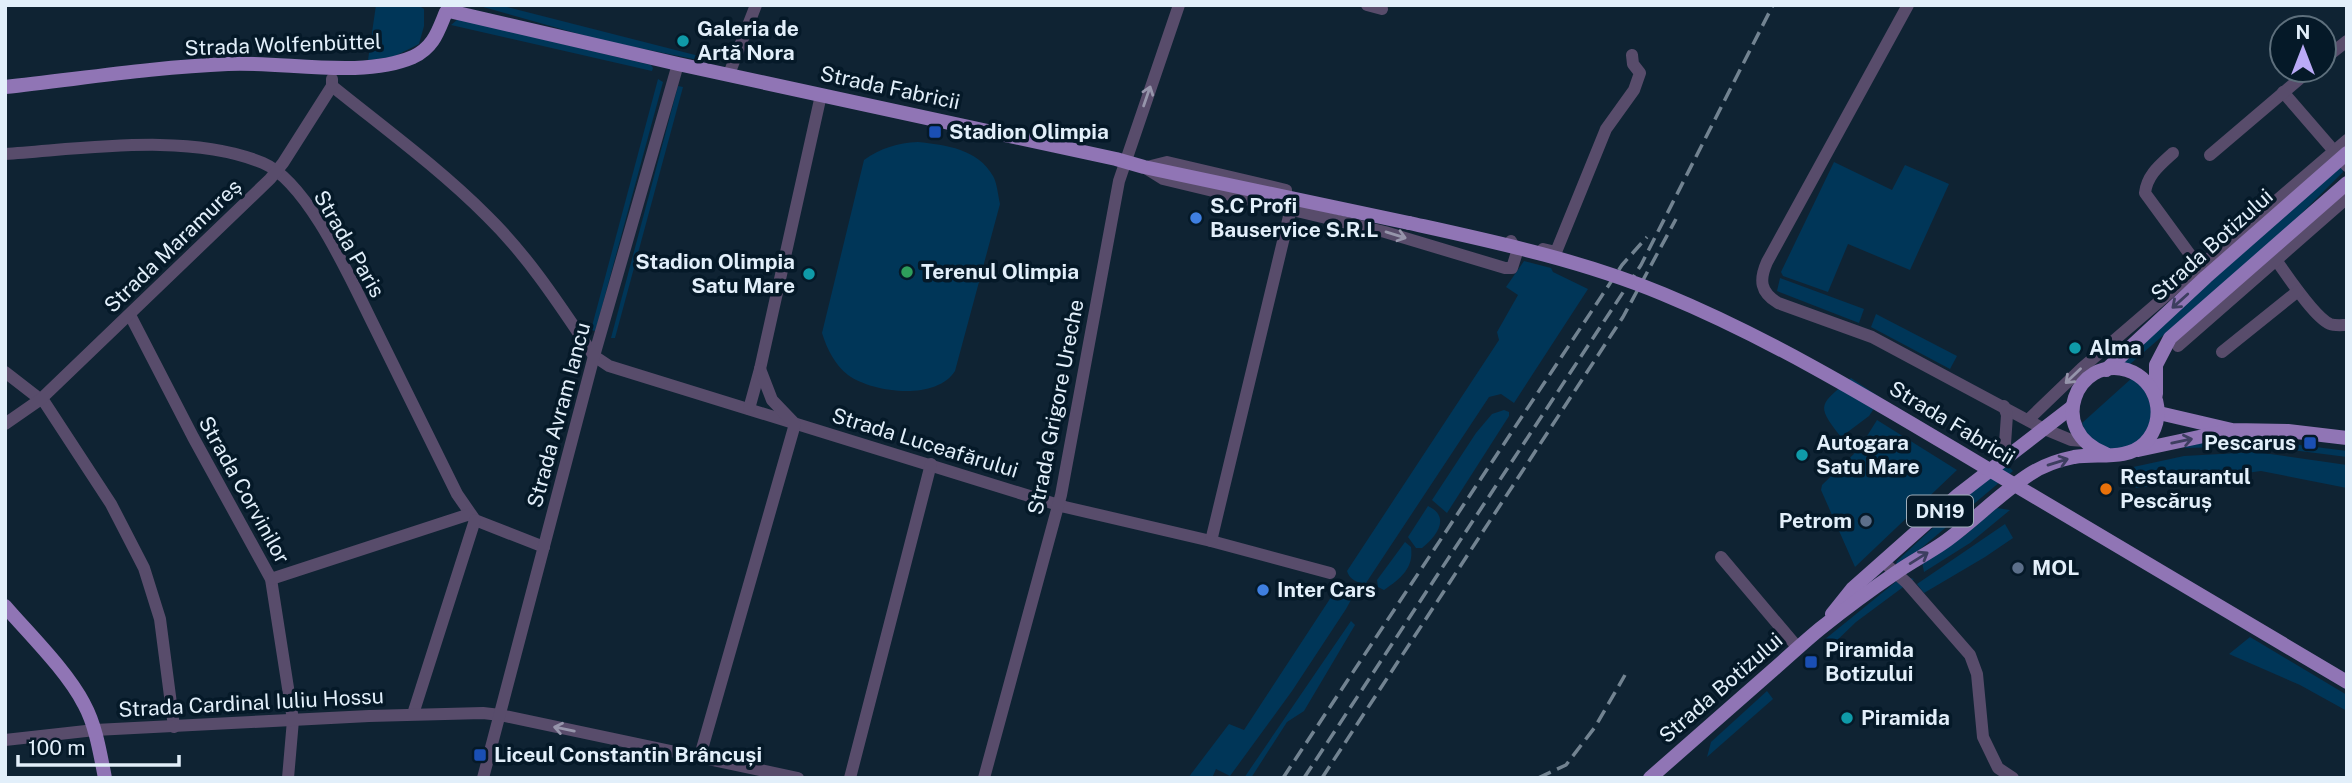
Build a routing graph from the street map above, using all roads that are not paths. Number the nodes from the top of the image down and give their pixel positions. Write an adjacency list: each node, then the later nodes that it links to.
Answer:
1 (756, 5): 10 (street)
2 (1179, 5): 21 (street, Strada Grigore Ureche, one-way to 2)
3 (1367, 5): 6 (street)
4 (1908, 5): 40 (street, Strada Fabricii)
5 (448, 9): 8 (main road, Strada Fabricii); 9 (main road, Strada Wolfenbüttel)
6 (1382, 9)
7 (1632, 55): 27 (street)
8 (678, 64): 10 (main road, Strada Fabricii); 35 (street, Strada Avram Iancu)
9 (332, 68): 12 (street); 13 (main road, Strada Wolfenbüttel)
10 (729, 74): 15 (main road, Strada Fabricii)
11 (2293, 84): 14 (street)
12 (332, 86): 23 (street, Strada Maramureș); 35 (street)
13 (5, 87)
14 (2283, 92): 19 (street); 20 (street)
15 (821, 95): 21 (main road, Strada Fabricii); 36 (street)
16 (2347, 140): 20 (street)
17 (2174, 153): 29 (street)
18 (5, 154): 23 (street, Strada Paris)
19 (2210, 155)
20 (2342, 157): 29 (main road, Strada Botizului / DN19)
21 (1124, 160): 22 (main road, Strada Fabricii); 55 (street, Strada Grigore Ureche)
22 (1144, 167): 26 (street, Strada Fabricii); 27 (street, Strada Fabricii); 67 (main road, Strada Fabricii, bridge)
23 (275, 172): 31 (street, Strada Maramureș); 56 (street, Strada Paris)
24 (2347, 183): 41 (main road, Strada Botizului)
25 (2347, 198): 28 (street)
26 (1291, 208): 27 (street, Strada Fabricii, one-way to 27); 57 (street)
27 (1511, 240)
28 (2276, 260): 30 (street); 33 (street)
29 (2202, 272): 37 (main road, Strada Botizului / DN19, one-way to 37); 44 (street, one-way to 44)
30 (2298, 291): 32 (street); 34 (street)
31 (130, 315): 39 (street, Strada Maramureș); 63 (street, Strada Corvinilor)
32 (2347, 325)
33 (2179, 346)
34 (2222, 352)
35 (594, 356): 43 (street, Strada Luceafărului); 58 (street, Strada Avram Iancu)
36 (760, 369): 43 (street); 46 (street)
37 (2106, 370): 41 (main road); 42 (main road, Strada Botizului / DN19)
38 (5, 372): 39 (street)
39 (41, 399): 45 (street, Strada Maramureș); 71 (street)
40 (2004, 406): 44 (street, Strada Fabricii); 53 (street, Strada Fabricii)
41 (2158, 406): 48 (main road); 51 (main road, Strada Botizului)
42 (2072, 407): 47 (main road, Strada Botizului / DN19); 50 (main road)
43 (749, 410): 46 (street, Strada Luceafărului)
44 (2028, 420): 47 (street, Strada Fabricii)
45 (5, 424)
46 (795, 424): 54 (street, Strada Luceafărului); 74 (street)
47 (2042, 428): 50 (street, Strada Fabricii); 53 (main road, Strada Botizului / DN19)
48 (2232, 430): 49 (main road); 51 (main road, one-way to 48)
49 (2347, 438)
50 (2084, 441): 52 (main road)
51 (2132, 452): 52 (main road, Strada Botizului / DN19)
52 (2106, 454): 62 (main road, Strada Botizului / DN19, one-way to 52)
53 (2004, 458): 60 (main road, Strada Botizului / DN19)
54 (931, 464): 55 (street, Strada Luceafărului); 79 (street)
55 (1058, 504): 57 (street, Strada Luceafărului); 80 (street, Strada Grigore Ureche)
56 (472, 517): 58 (street); 63 (street); 68 (street)
57 (1210, 541): 61 (street, Strada Luceafărului)
58 (544, 547): 69 (street, Strada Avram Iancu)
59 (1721, 557): 66 (street)
60 (1884, 561): 62 (street); 65 (main road, Strada Botizului / DN19)
61 (1330, 573)
62 (1894, 573): 65 (main road, Strada Botizului / DN19); 82 (street)
63 (271, 579): 70 (street, Strada Corvinilor)
64 (5, 606): 72 (main road)
65 (1820, 629): 66 (main road, Strada Botizului / DN19)
66 (1798, 648): 81 (main road, Strada Botizului / DN19)
67 (2347, 682)
68 (413, 714): 69 (street, Strada Cardinal Iuliu Hossu); 70 (street, Strada Cardinal Iuliu Hossu)
69 (500, 715): 74 (street, Strada Cardinal Iuliu Hossu, one-way to 69); 77 (street, Strada Avram Iancu)
70 (293, 720): 71 (street, Strada Cardinal Iuliu Hossu); 76 (street, Strada Corvinilor)
71 (174, 727): 72 (street, Strada Cardinal Iuliu Hossu)
72 (94, 730): 73 (street, Strada Cardinal Iuliu Hossu); 75 (main road)
73 (5, 740)
74 (700, 756): 78 (street, Strada Cardinal Iuliu Hossu)
75 (105, 778)
76 (288, 778)
77 (483, 778)
78 (799, 778)
79 (850, 778)
80 (984, 778)
81 (1650, 778)
82 (2013, 778)

